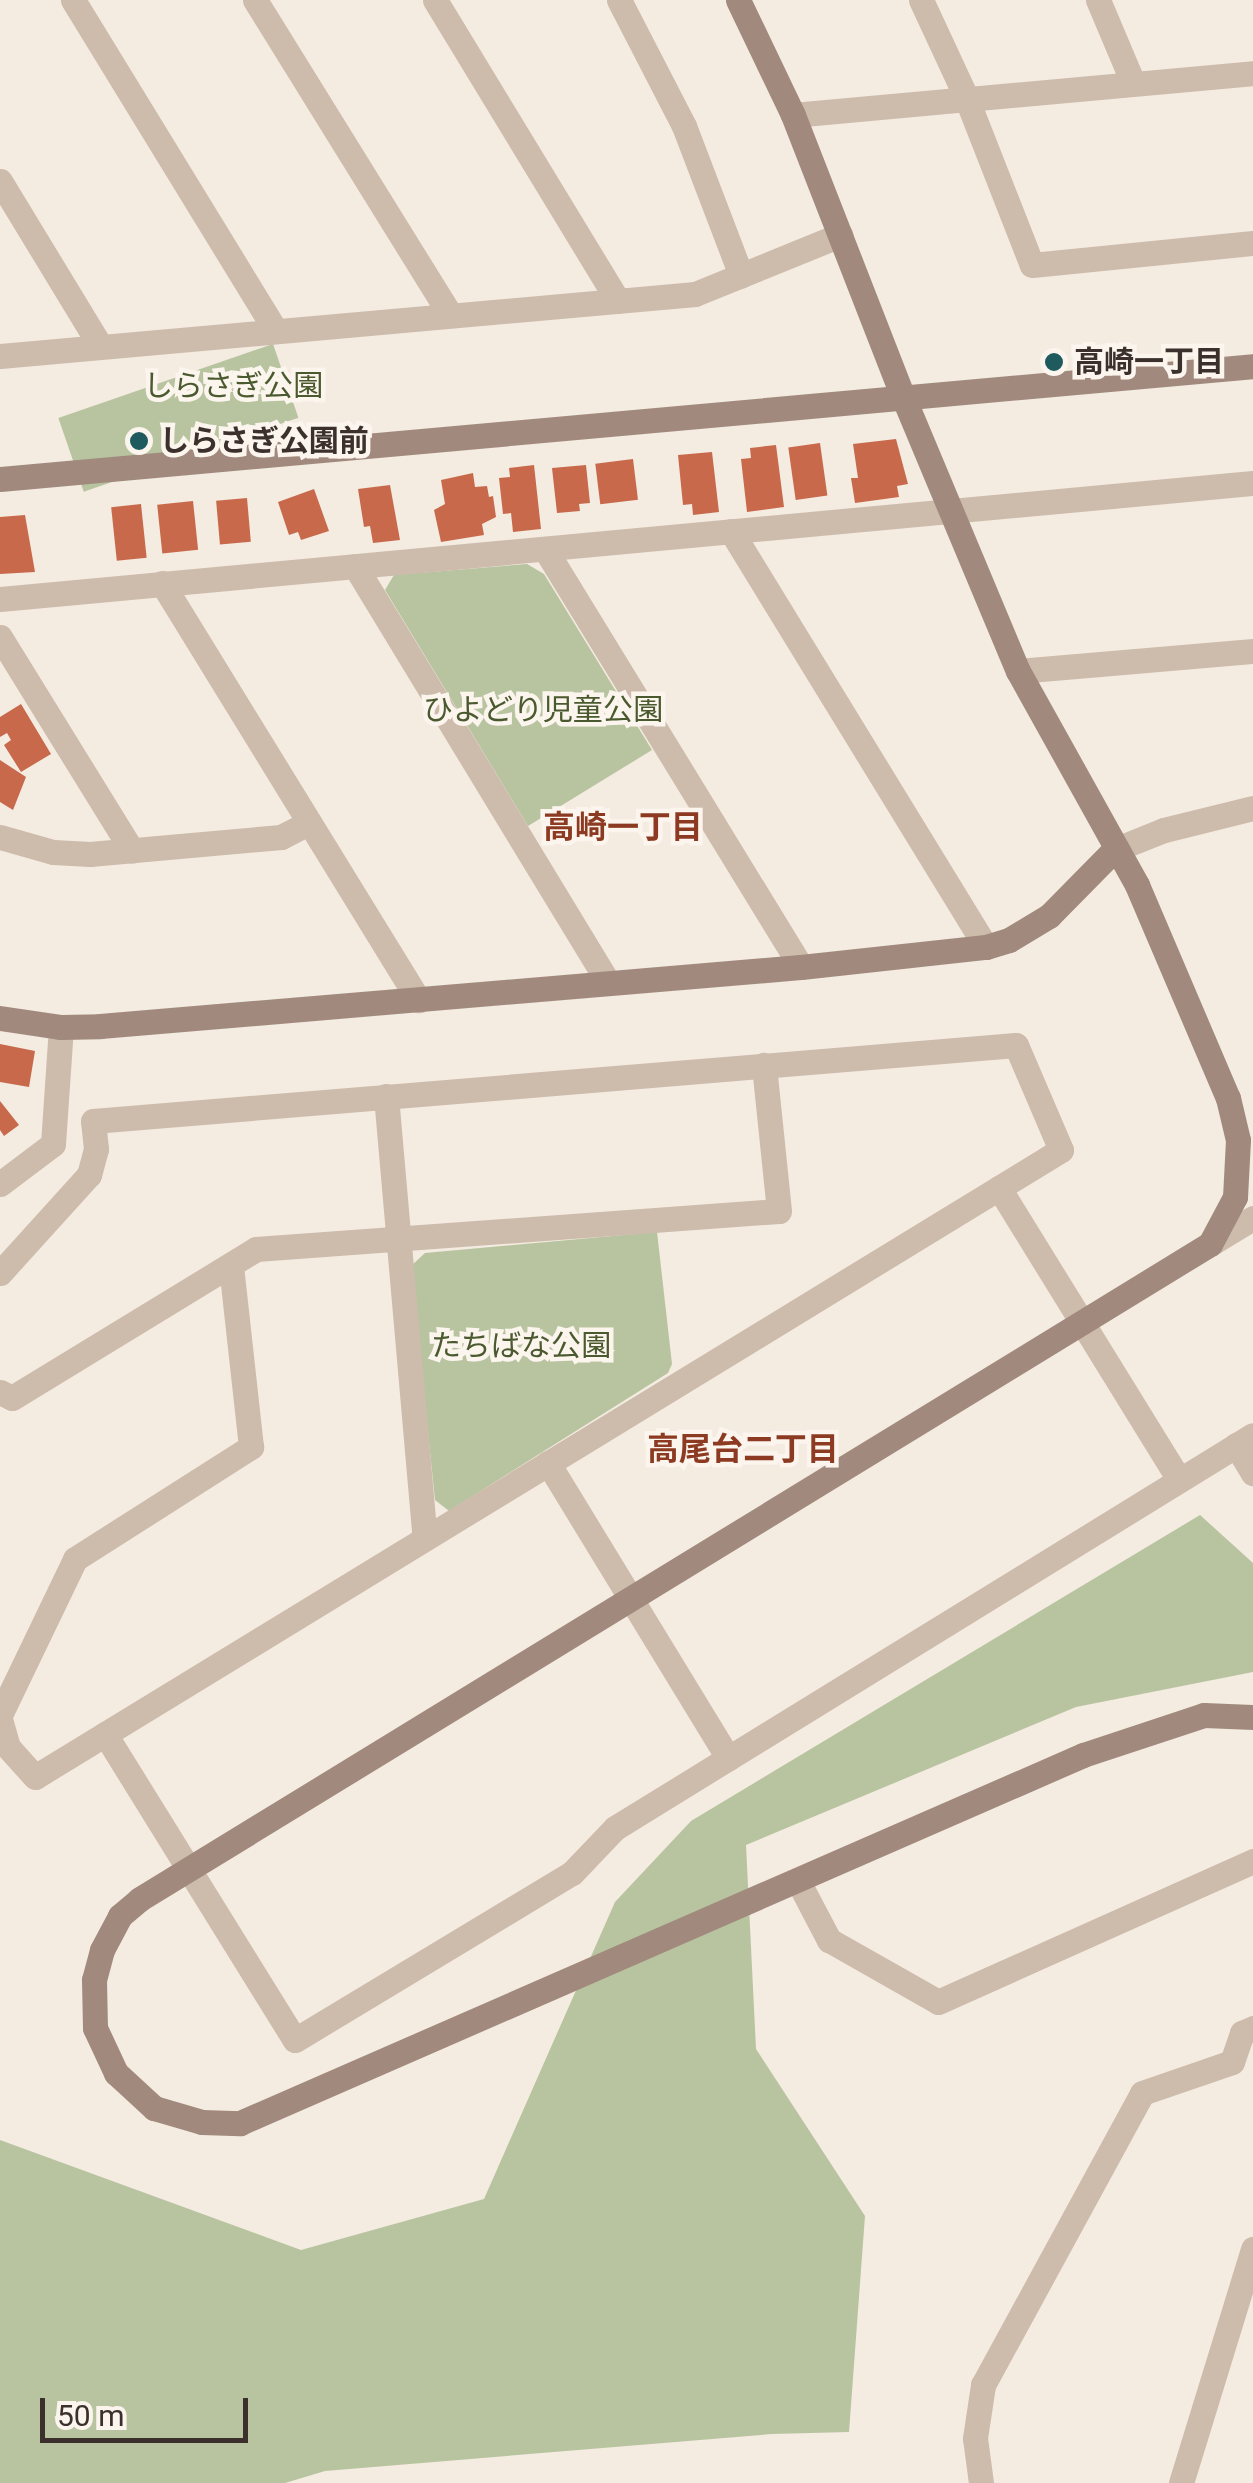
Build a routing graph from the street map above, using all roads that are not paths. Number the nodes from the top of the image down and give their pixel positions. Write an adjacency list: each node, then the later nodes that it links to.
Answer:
1 (73, 0): 18 (street)
2 (256, 0): 17 (street)
3 (435, 0): 16 (street)
4 (619, 0): 15 (street)
5 (738, 0): 11 (street)
6 (922, 0): 10 (street)
7 (1098, 0): 9 (street)
8 (1253, 72): 9 (street)
9 (1134, 83): 10 (street)
10 (966, 97): 11 (street); 14 (street)
11 (793, 115): 13 (street)
12 (0, 181): 19 (street)
13 (840, 235): 15 (street); 22 (street)
14 (1253, 243)
15 (741, 275): 16 (street)
16 (618, 301): 17 (street)
17 (450, 315): 18 (street)
18 (275, 330): 19 (street)
19 (99, 344): 20 (street)
20 (0, 356)
21 (1253, 366): 22 (street)
22 (902, 394): 23 (street); 25 (street)
23 (0, 478)
24 (1253, 483): 25 (street)
25 (950, 511): 26 (street); 33 (street)
26 (732, 531): 27 (street); 39 (street)
27 (544, 548): 28 (street); 40 (street)
28 (356, 566): 29 (street); 41 (street)
29 (162, 584): 30 (street); 35 (street)
30 (0, 599)
31 (0, 637): 37 (street)
32 (1253, 651): 33 (street)
33 (1018, 671): 38 (street)
34 (1253, 808): 38 (street)
35 (309, 823): 37 (street); 42 (street)
36 (0, 837): 37 (street)
37 (132, 850)
38 (1114, 850): 39 (street); 51 (street)
39 (986, 947): 40 (street)
40 (801, 967): 41 (street)
41 (608, 982): 42 (street)
42 (419, 1000): 44 (street)
43 (0, 1018): 44 (street)
44 (60, 1027): 47 (street)
45 (764, 1065): 46 (street); 48 (street); 50 (street)
46 (386, 1096): 50 (street); 53 (street)
47 (0, 1184)
48 (998, 1188): 54 (street); 57 (street)
49 (1253, 1218): 51 (street)
50 (399, 1239): 52 (street); 60 (street)
51 (1210, 1244): 54 (street)
52 (231, 1265): 55 (street); 62 (street)
53 (0, 1273)
54 (1082, 1323): 59 (street); 61 (street)
55 (0, 1392)
56 (1244, 1440): 58 (street); 59 (street)
57 (548, 1464): 60 (street); 61 (street)
58 (1253, 1474)
59 (1179, 1480): 65 (street)
60 (425, 1538): 64 (street)
61 (630, 1598): 65 (street); 67 (street)
62 (0, 1717): 64 (street)
63 (1253, 1717): 68 (street)
64 (105, 1734): 67 (street)
65 (728, 1758): 67 (street)
66 (1253, 1861): 68 (street)
67 (188, 1868): 68 (street)
68 (798, 1881)
69 (1253, 2028): 71 (street)
70 (1253, 2249): 72 (street)
71 (980, 2483)
72 (1181, 2483)

